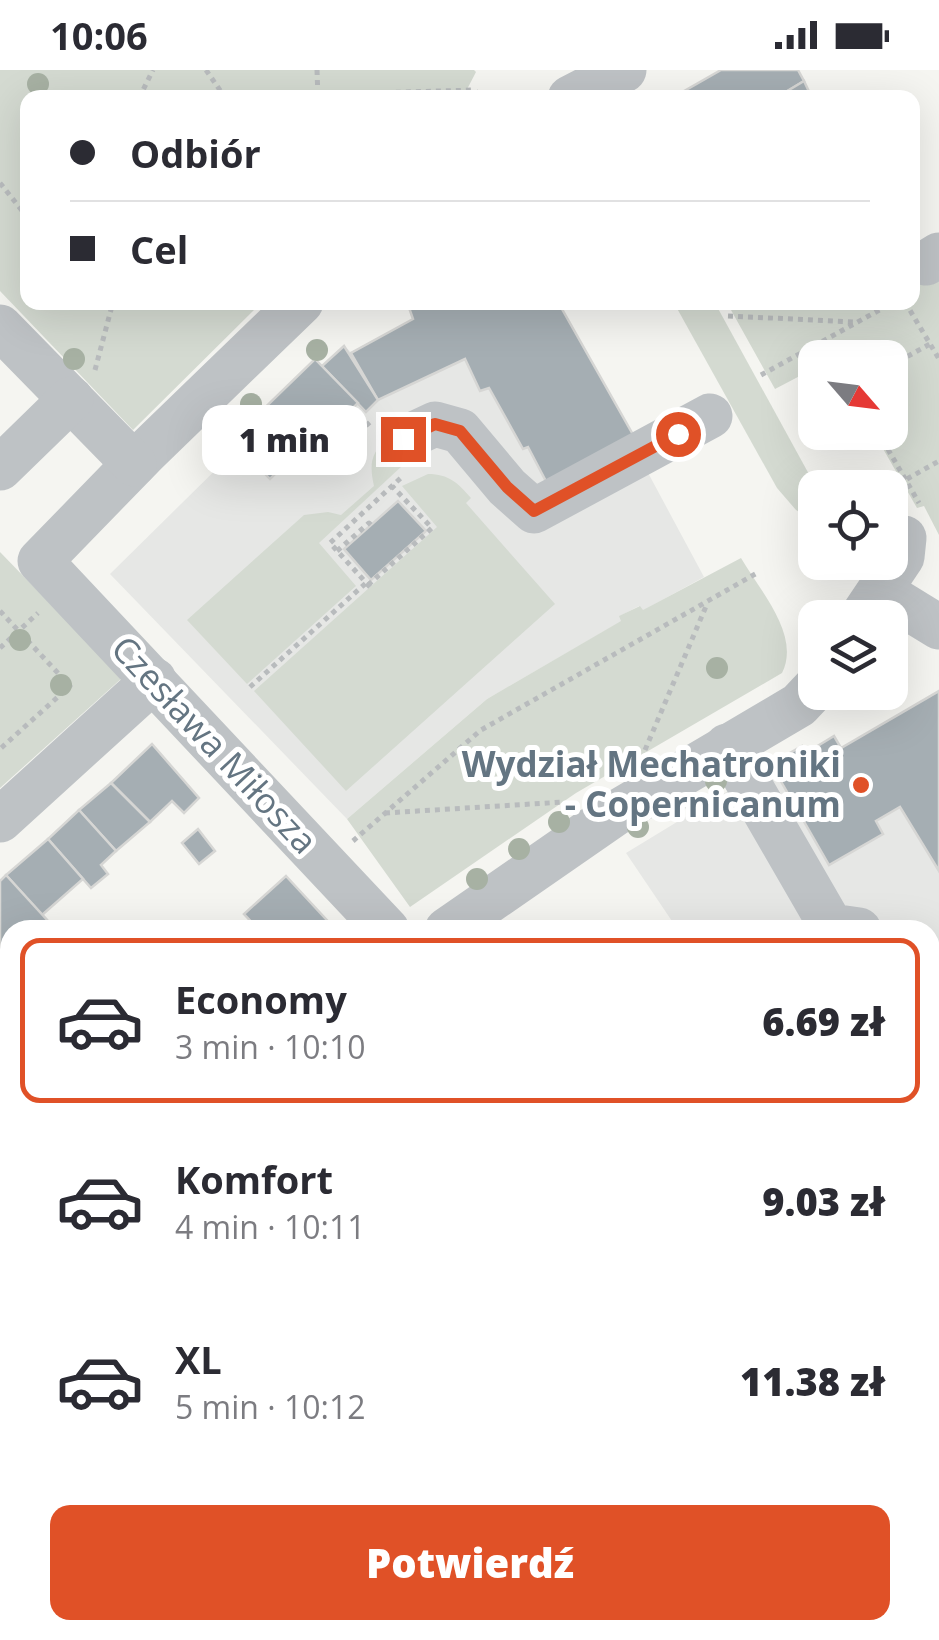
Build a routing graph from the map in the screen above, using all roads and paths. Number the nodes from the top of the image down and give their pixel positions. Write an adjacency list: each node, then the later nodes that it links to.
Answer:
1 (624, 70): 2 (street)
2 (585, 90)
3 (0, 184): 4 (path)
4 (20, 208)
5 (110, 310): 18 (path)
6 (294, 310): 21 (street)
7 (880, 310): 10 (path)
8 (910, 310): 13 (path)
9 (728, 316): 10 (path)
10 (860, 322): 12 (path)
11 (0, 327): 18 (street)
12 (825, 340)
13 (930, 344): 15 (path); 16 (path)
14 (798, 355): 17 (path)
15 (908, 356)
16 (939, 359)
17 (761, 375)
18 (82, 386): 21 (street); 22 (street)
19 (710, 416): 23 (street)
20 (939, 461): 24 (path)
21 (134, 464): 38 (street, Czesława Miłosza)
22 (0, 468)
23 (397, 468): 28 (path); 30 (path)
24 (908, 479)
25 (908, 494): 26 (path)
26 (912, 522): 31 (street)
27 (371, 525): 28 (path)
28 (337, 552): 30 (path)
29 (757, 573): 32 (path)
30 (368, 586): 39 (path)
31 (873, 600)
32 (708, 601): 43 (path); 45 (path)
33 (0, 611): 36 (path)
34 (908, 617): 35 (street)
35 (939, 627)
36 (19, 631): 37 (path); 42 (path)
37 (0, 648)
38 (154, 680): 46 (street); 48 (street, Czesława Miłosza)
39 (250, 687)
40 (798, 706): 41 (street)
41 (728, 746): 49 (street); 50 (street)
42 (0, 750)
43 (639, 764)
44 (577, 801): 45 (path)
45 (384, 814): 47 (path)
46 (0, 820)
47 (347, 846)
48 (378, 920)
49 (461, 920)
50 (828, 920)

